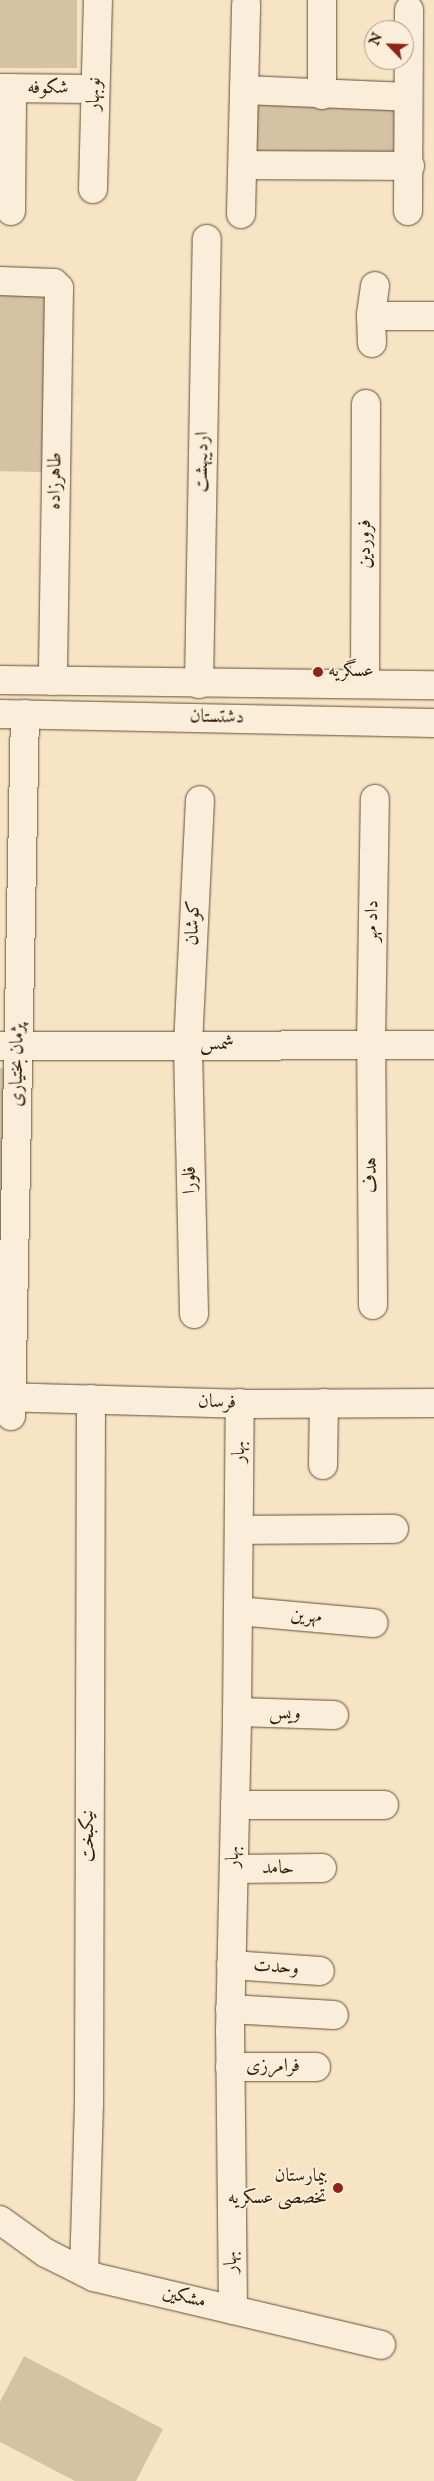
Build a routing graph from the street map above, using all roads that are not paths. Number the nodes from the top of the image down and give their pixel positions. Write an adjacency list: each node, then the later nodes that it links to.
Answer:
1 (98, 0): 6 (street, نوبهار)
2 (322, 0): 8 (street)
3 (246, 4): 7 (street)
4 (409, 10): 9 (street)
5 (6, 88): 6 (street, شکوفه); 13 (street)
6 (95, 89): 12 (street, نوبهار)
7 (244, 90): 8 (street); 10 (street)
8 (322, 94): 9 (street)
9 (408, 97): 11 (street)
10 (243, 165): 11 (street); 15 (street)
11 (410, 166): 14 (street)
12 (92, 189)
13 (12, 211)
14 (408, 211)
15 (241, 214)
16 (206, 240): 25 (street, اردیبهشت)
17 (0, 281): 24 (street, طاهرزاده)
18 (375, 286): 19 (street)
19 (371, 316): 20 (street); 21 (street)
20 (434, 316)
21 (372, 343)
22 (366, 404): 26 (street, فروردین)
23 (0, 680): 24 (street, دشتستان)
24 (53, 681): 25 (street, دشتستان)
25 (200, 684): 26 (street, دشتستان)
26 (365, 684): 27 (street, دشتستان)
27 (434, 685)
28 (12, 714): 29 (street, دشتستان); 35 (street, پژمان بختیاری)
29 (434, 723)
30 (375, 798): 32 (street, داد مهر)
31 (200, 800): 33 (street, کوشان)
32 (371, 1044): 33 (street, شمس); 34 (street, شمس); 36 (street, هدف)
33 (188, 1045): 35 (street, شمس); 37 (street, فلورا)
34 (434, 1045)
35 (9, 1046): 39 (street, پژمان بختیاری)
36 (373, 1305)
37 (194, 1314)
38 (434, 1403): 42 (street, فرسان)
39 (6, 1406): 40 (street, فرسان)
40 (91, 1408): 41 (street, فرسان); 62 (street, نیکبخت)
41 (240, 1411): 42 (street, فرسان); 46 (street, بهار)
42 (324, 1412): 43 (street, فرسان); 44 (street)
43 (434, 1422)
44 (323, 1465)
45 (394, 1529): 46 (street)
46 (239, 1530): 47 (street, بهار)
47 (238, 1611): 48 (street, مهرین); 49 (street, بهار)
48 (373, 1623)
49 (237, 1712): 50 (street, ویس); 51 (street, بهار)
50 (334, 1716)
51 (235, 1805): 52 (street); 54 (street, بهار)
52 (384, 1805)
53 (322, 1868): 54 (street, حامد)
54 (234, 1869): 55 (street, بهار)
55 (231, 1965): 56 (street, وحدت); 57 (street, بهار)
56 (320, 1971)
57 (230, 2009): 58 (street); 59 (street, بهار)
58 (334, 2014)
59 (230, 2067): 60 (street, فرامرزی); 63 (street, بهار)
60 (316, 2067)
61 (0, 2220): 62 (street, مشکین)
62 (84, 2272): 63 (street, مشکین)
63 (233, 2310): 64 (street, مشکین)
64 (382, 2345)

